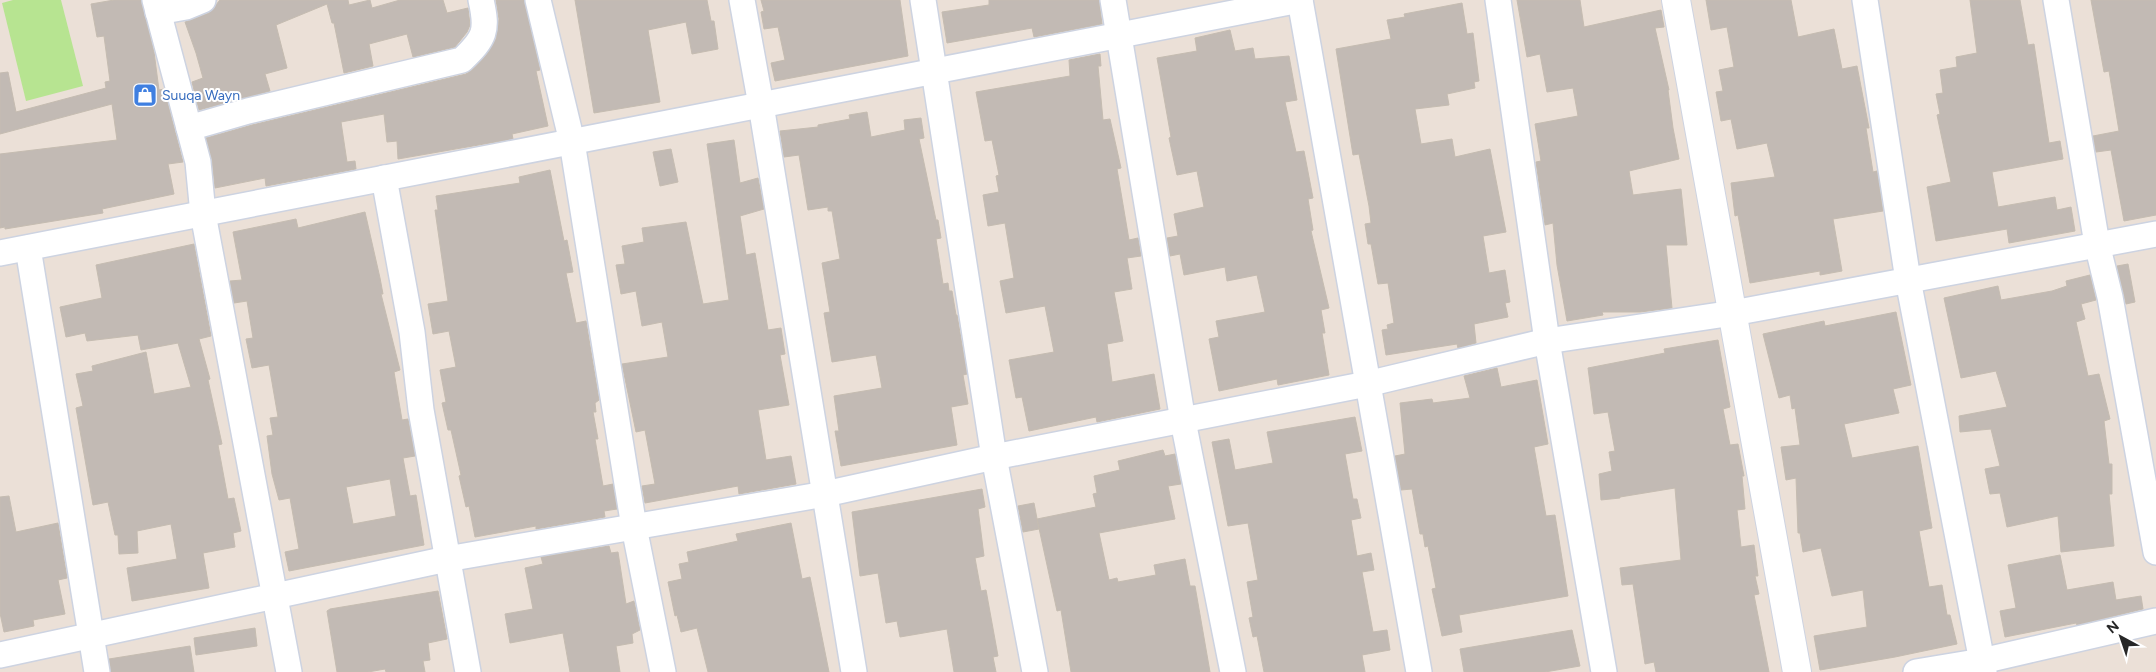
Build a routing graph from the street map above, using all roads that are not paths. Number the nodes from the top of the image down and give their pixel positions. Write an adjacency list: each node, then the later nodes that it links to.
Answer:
1 (203, 0): 12 (street)
2 (481, 0): 16 (street)
3 (538, 0): 17 (street)
4 (742, 0): 15 (street)
5 (923, 0): 14 (street)
6 (1113, 0): 13 (street)
7 (1300, 0): 13 (street); 27 (street)
8 (1498, 0): 26 (street)
9 (1676, 0): 25 (main road)
10 (1865, 0): 24 (street)
11 (2056, 0): 21 (street)
12 (157, 6): 16 (street)
13 (1120, 35): 14 (street); 28 (street)
14 (935, 71): 15 (street); 29 (street)
15 (761, 105): 17 (street); 30 (street)
16 (189, 128): 19 (street)
17 (572, 142): 18 (street); 31 (street)
18 (384, 178): 19 (street); 33 (street)
19 (203, 214): 22 (street); 34 (street)
20 (2156, 234): 21 (street)
21 (2097, 244): 24 (street); 32 (street)
22 (28, 248): 23 (street); 36 (street)
23 (0, 253)
24 (1908, 280): 25 (street); 38 (street)
25 (1733, 313): 26 (street); 48 (main road)
26 (1547, 341): 27 (street); 47 (street)
27 (1367, 384): 28 (street); 46 (street)
28 (1183, 421): 29 (street); 45 (street)
29 (994, 457): 30 (street); 44 (street)
30 (825, 494): 31 (street); 43 (street)
31 (634, 527): 33 (street); 42 (street)
32 (2156, 552)
33 (447, 560): 34 (street); 41 (street)
34 (275, 596): 36 (street); 40 (street)
35 (2156, 621): 38 (street)
36 (90, 635): 37 (street); 39 (street)
37 (0, 655)
38 (1983, 666): 49 (street)
39 (97, 672)
40 (289, 672)
41 (468, 672)
42 (663, 672)
43 (854, 672)
44 (1036, 672)
45 (1233, 672)
46 (1420, 672)
47 (1604, 672)
48 (1797, 672)
49 (1916, 672)

